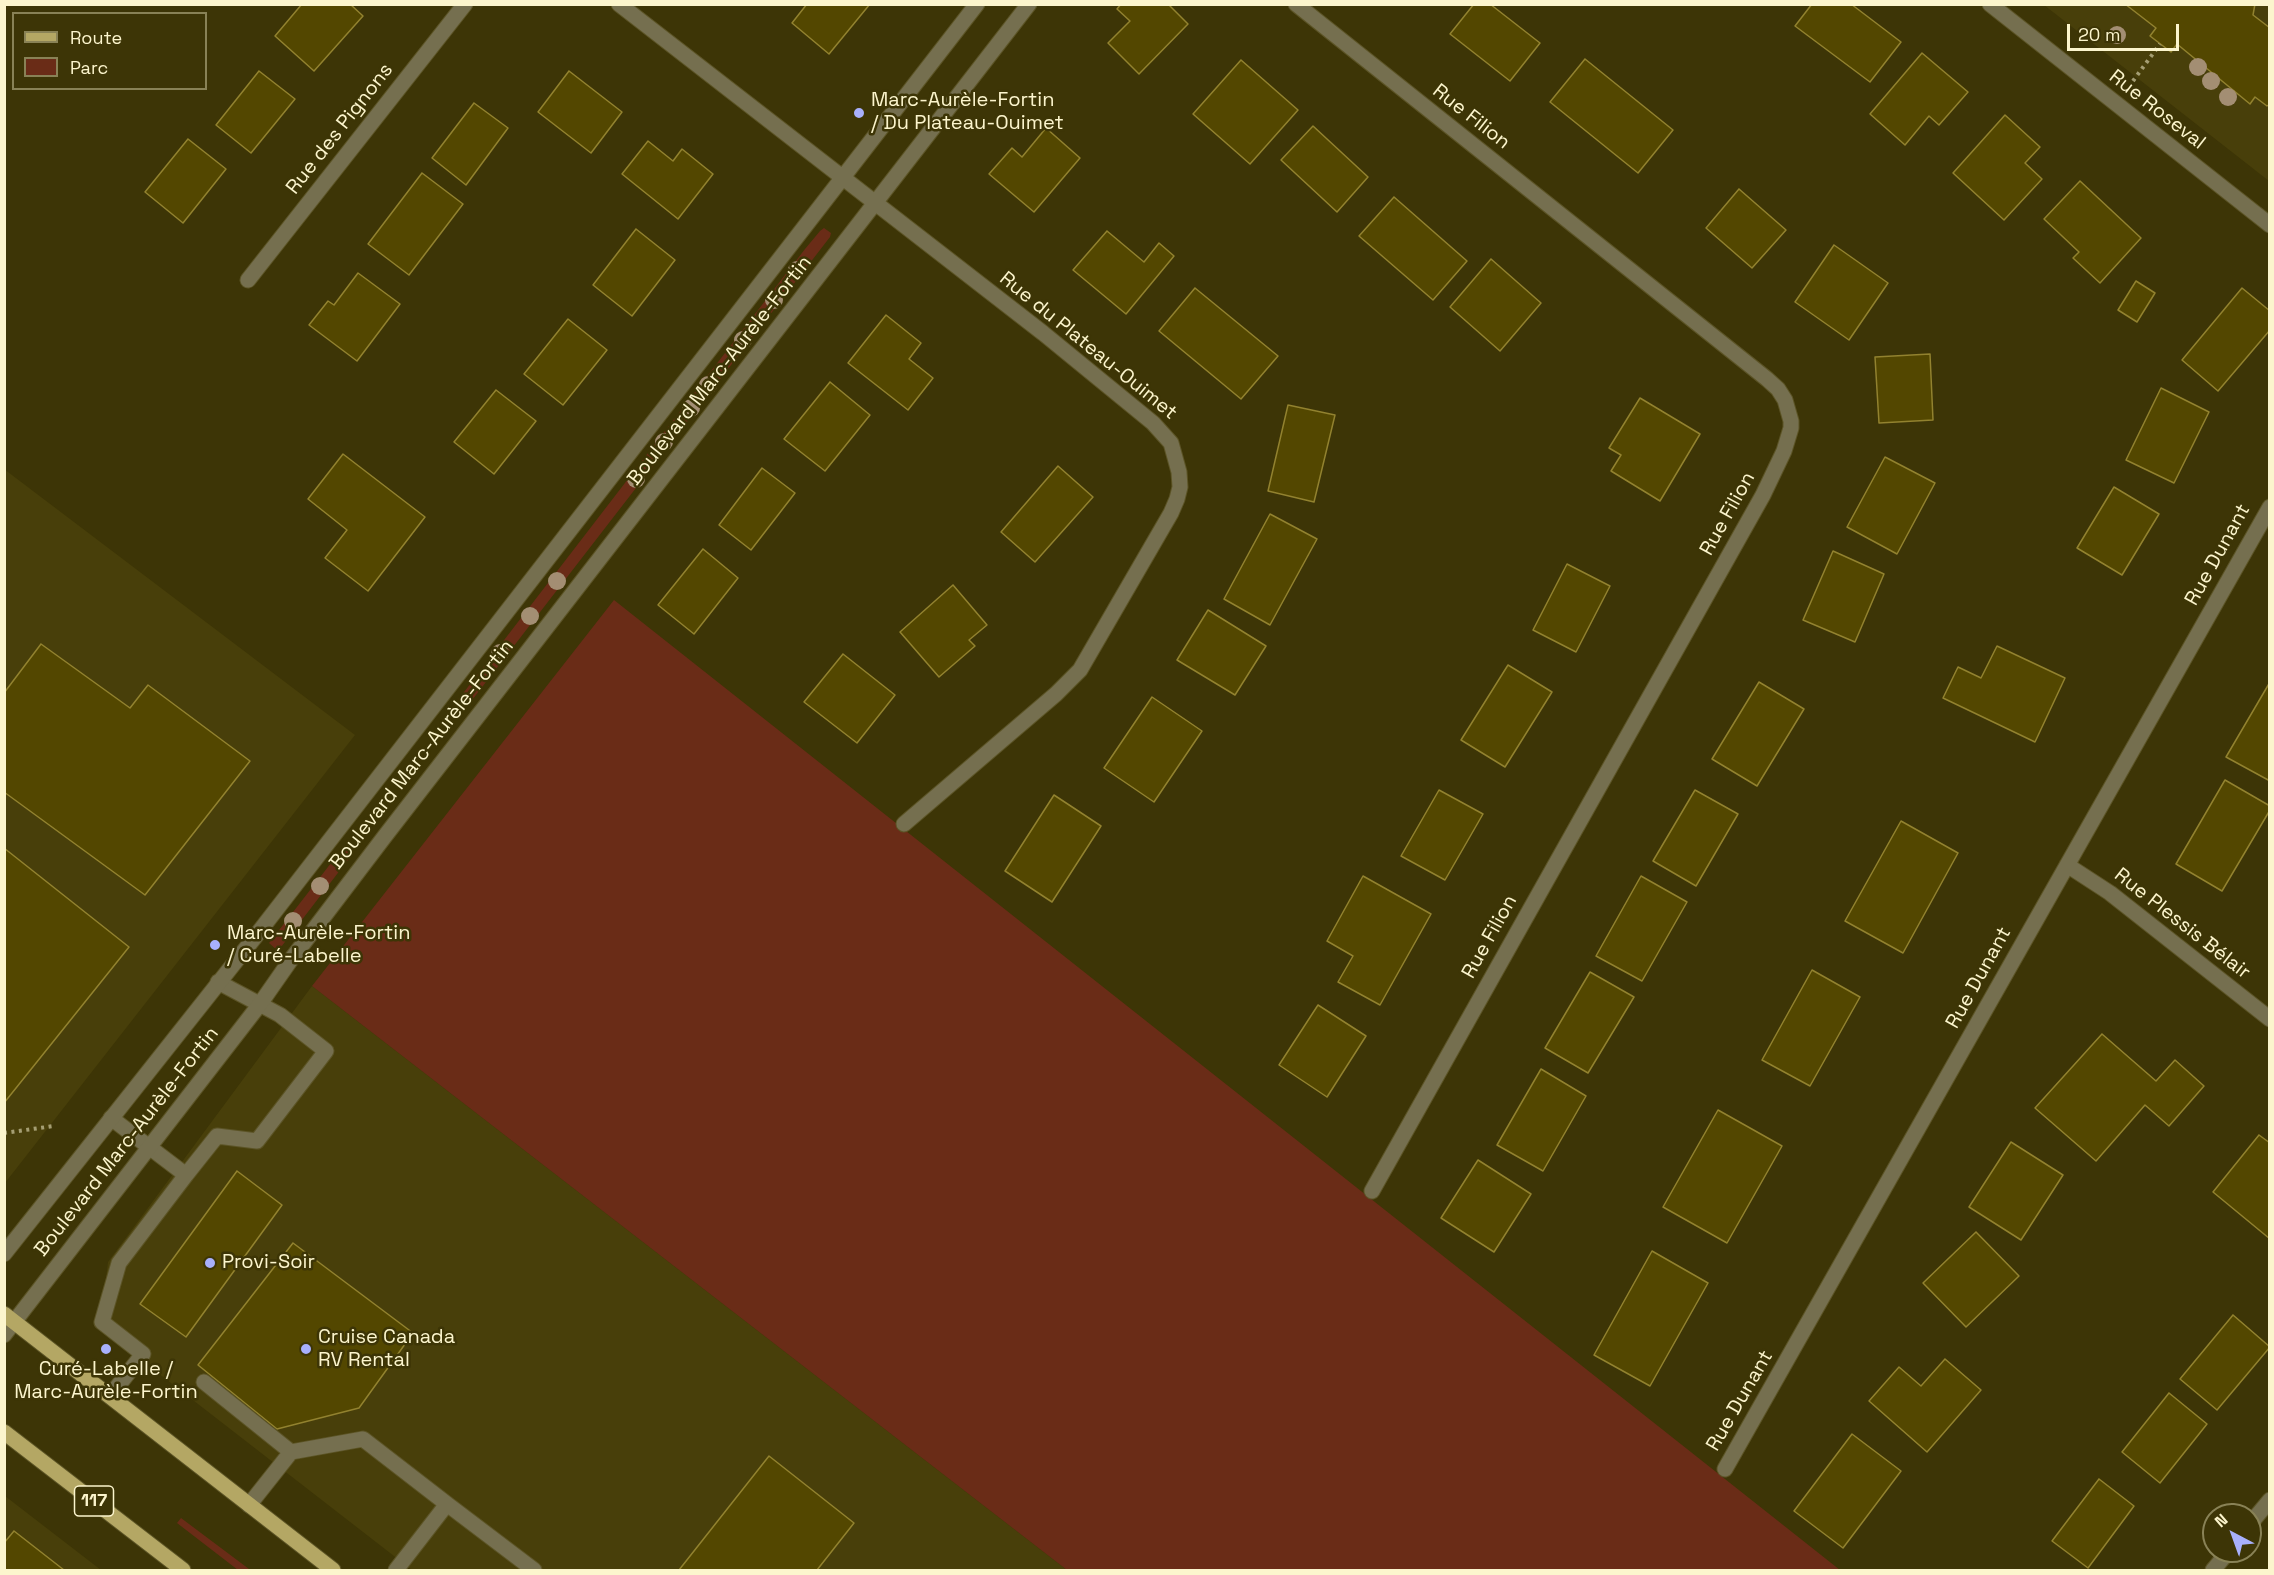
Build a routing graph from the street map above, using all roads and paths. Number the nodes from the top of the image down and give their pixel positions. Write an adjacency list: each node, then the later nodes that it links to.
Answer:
1 (465, 4): 13 (street, Rue des Pignons)
2 (619, 4): 10 (street)
3 (976, 4): 10 (street, Boulevard Marc-Aurèle-Fortin)
4 (1029, 4): 11 (street, Boulevard Marc-Aurèle-Fortin)
5 (1296, 4): 25 (street, Rue Filion)
6 (1990, 4): 7 (street, Rue Roseval)
7 (2008, 10): 12 (street, Rue Roseval)
8 (2160, 44): 9 (path)
9 (2133, 81)
10 (841, 177): 11 (street); 17 (street, Boulevard Marc-Aurèle-Fortin)
11 (876, 204): 15 (street, Rue du Plateau-Ouimet); 18 (street, Boulevard Marc-Aurèle-Fortin)
12 (2270, 225)
13 (248, 280)
14 (2270, 507): 16 (street, Rue Dunant)
15 (904, 824)
16 (2067, 865): 19 (street, Rue Plessis Bélair); 33 (street, Rue Dunant)
17 (218, 982): 18 (street); 20 (street, Boulevard Marc-Aurèle-Fortin)
18 (260, 1004): 23 (street, Boulevard Marc-Aurèle-Fortin); 24 (street)
19 (2270, 1019)
20 (111, 1118): 23 (street); 26 (street, Boulevard Marc-Aurèle-Fortin)
21 (54, 1126): 22 (path)
22 (4, 1133)
23 (150, 1147): 24 (street); 27 (street, Boulevard Marc-Aurèle-Fortin)
24 (186, 1175): 30 (street)
25 (1372, 1191)
26 (4, 1254)
27 (10, 1317): 28 (street, Boulevard Marc-Aurèle-Fortin); 30 (main road)
28 (4, 1335)
29 (204, 1382): 32 (street)
30 (110, 1396): 35 (main road)
31 (4, 1432): 36 (main road, 117)
32 (291, 1452): 34 (street); 35 (street)
33 (1725, 1469)
34 (447, 1504): 38 (street); 39 (street)
35 (249, 1505): 37 (main road)
36 (183, 1570)
37 (333, 1570)
38 (396, 1570)
39 (534, 1570)

